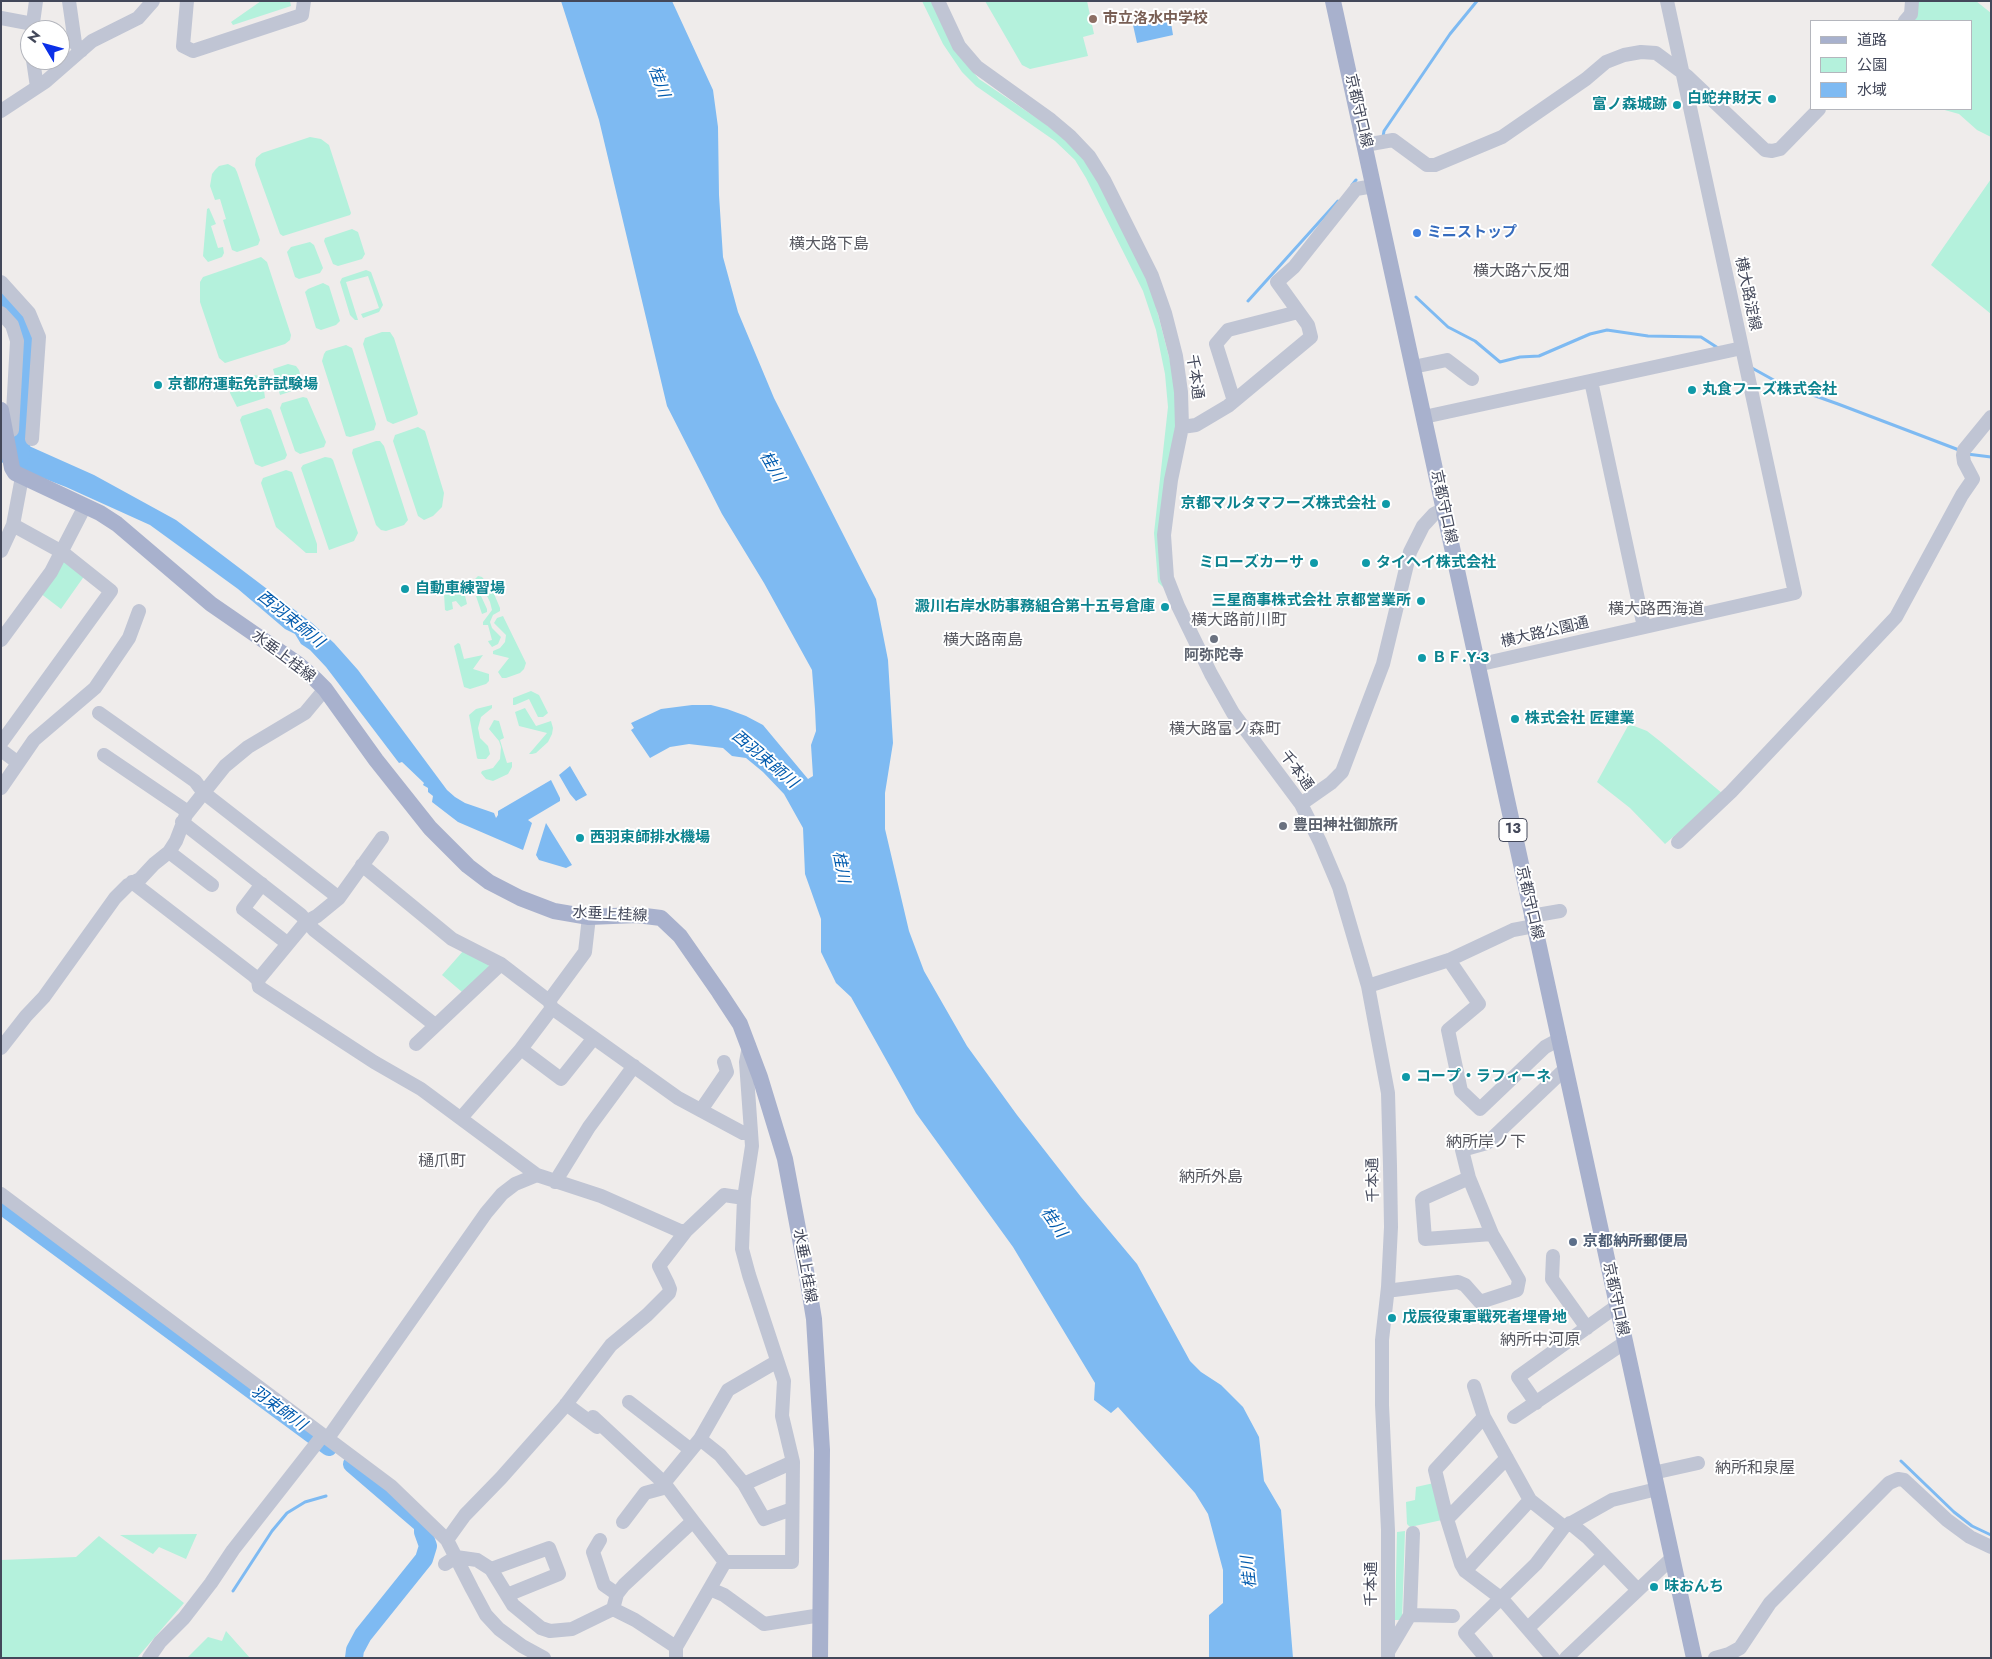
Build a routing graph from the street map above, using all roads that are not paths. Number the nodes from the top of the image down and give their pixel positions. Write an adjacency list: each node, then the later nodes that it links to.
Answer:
1 (36, 1): 11 (street)
2 (69, 1): 14 (street)
3 (188, 1): 4 (street)
4 (304, 1)
5 (938, 1): 33 (street, 千本通)
6 (1333, 1): 20 (main road, 京都守口線 / 13)
7 (1667, 1): 16 (street, 横大路淀線)
8 (1912, 1): 12 (street)
9 (147, 4): 14 (street)
10 (1, 18): 13 (street)
11 (33, 20)
12 (1906, 20)
13 (20, 24)
14 (81, 51): 17 (street)
15 (34, 70): 17 (street)
16 (1682, 72): 18 (street); 20 (street); 25 (street, 横大路淀線)
17 (37, 87): 19 (street)
18 (1818, 110)
19 (1, 111)
20 (1376, 143): 21 (main road, 京都守口線 / 13)
21 (1374, 186): 23 (street); 26 (main road, 京都守口線 / 13)
22 (1, 282): 34 (street)
23 (1298, 312): 29 (street); 29 (street)
24 (1, 313): 34 (street)
25 (1742, 348): 28 (street); 41 (street, 横大路淀線)
26 (1413, 367): 27 (street); 31 (main road, 京都守口線 / 13)
27 (1472, 379)
28 (1591, 381): 31 (street); 43 (street)
29 (1234, 402): 33 (street)
30 (1, 410): 34 (main road)
31 (1424, 417): 37 (main road, 京都守口線 / 13)
32 (1991, 417): 57 (street)
33 (1182, 427): 54 (street, 千本通)
34 (7, 432): 35 (main road)
35 (12, 471): 36 (main road, 水垂上桂線); 38 (street)
36 (85, 506): 40 (street); 46 (main road, 水垂上桂線)
37 (1444, 509): 45 (main road, 京都守口線 / 13); 54 (street)
38 (14, 525): 39 (street); 40 (street)
39 (3, 542)
40 (62, 552): 44 (street); 48 (street)
41 (1795, 593): 43 (street, 横大路公園通)
42 (139, 612): 51 (street)
43 (1644, 627): 45 (street, 横大路公園通)
44 (1, 640)
45 (1477, 665): 66 (main road, 京都守口線 / 13)
46 (325, 689): 53 (street); 65 (main road, 水垂上桂線)
47 (99, 713): 53 (street)
48 (1, 743)
49 (1, 750): 51 (street)
50 (104, 755): 55 (street)
51 (18, 762): 52 (street)
52 (1, 788)
53 (204, 793): 55 (street); 63 (street)
54 (1300, 804): 72 (street, 千本通)
55 (185, 817): 58 (street); 61 (street)
56 (382, 838): 59 (street)
57 (1678, 842)
58 (170, 852): 60 (street); 62 (street)
59 (362, 865): 63 (street); 70 (street)
60 (132, 882): 71 (street); 79 (street)
61 (262, 884): 67 (street); 68 (street)
62 (212, 885)
63 (339, 898): 67 (street)
64 (1560, 911): 66 (street)
65 (589, 917): 73 (street); 78 (main road, 水垂上桂線)
66 (1533, 921): 69 (street); 76 (main road, 京都守口線 / 13)
67 (306, 922): 68 (street); 74 (street)
68 (287, 943): 71 (street)
69 (1449, 960): 72 (street); 76 (street)
70 (501, 964): 73 (street); 74 (street)
71 (258, 980): 85 (street)
72 (1368, 986): 95 (street, 千本通)
73 (550, 1005): 75 (street); 80 (street)
74 (435, 1025): 77 (street)
75 (593, 1038): 80 (street); 82 (street)
76 (1560, 1039): 83 (main road, 京都守口線 / 13)
77 (416, 1044)
78 (749, 1045): 86 (street); 140 (main road, 水垂上桂線)
79 (1, 1048)
80 (521, 1049): 85 (street)
81 (724, 1062): 84 (street)
82 (634, 1066): 84 (street); 89 (street)
83 (1566, 1069): 88 (street); 96 (main road, 京都守口線 / 13)
84 (701, 1110): 86 (street)
85 (461, 1118): 87 (street)
86 (751, 1132): 91 (street)
87 (537, 1175): 89 (street); 107 (street)
88 (1469, 1178): 93 (street); 93 (street)
89 (555, 1182): 92 (street)
90 (1, 1194): 107 (street)
91 (744, 1198): 92 (street); 99 (street)
92 (686, 1231): 103 (street)
93 (1492, 1234): 95 (street)
94 (1553, 1256): 97 (street)
95 (1388, 1287): 145 (street, 千本通)
96 (1617, 1306): 97 (street); 98 (main road, 京都守口線 / 13)
97 (1587, 1328): 102 (street)
98 (1624, 1343): 102 (street); 114 (main road, 京都守口線 / 13)
99 (776, 1362): 108 (street); 112 (street)
100 (1474, 1386): 105 (street)
101 (630, 1402): 109 (street)
102 (1536, 1402): 106 (street)
103 (566, 1404): 110 (street); 125 (street)
104 (593, 1417): 110 (street)
105 (1484, 1417): 111 (street); 120 (street)
106 (1514, 1417)
107 (325, 1436): 125 (street); 146 (street)
108 (700, 1439): 109 (street); 115 (street)
109 (691, 1450): 116 (street)
110 (631, 1451): 116 (street)
111 (1506, 1458): 118 (street); 120 (street)
112 (793, 1462): 115 (street); 119 (street)
113 (1698, 1463): 114 (street)
114 (1653, 1473): 117 (main road, 京都守口線 / 13)
115 (744, 1484): 119 (street)
116 (666, 1485): 121 (street); 122 (street)
117 (1657, 1489): 123 (street); 129 (main road, 京都守口線 / 13)
118 (1530, 1500): 123 (street); 133 (street)
119 (792, 1509): 131 (street)
120 (1447, 1520): 133 (street)
121 (693, 1521): 131 (street); 137 (street)
122 (623, 1522)
123 (1567, 1525): 128 (street); 138 (street)
124 (1413, 1533): 141 (street)
125 (447, 1540): 130 (street)
126 (600, 1540): 137 (street)
127 (1991, 1547): 153 (street)
128 (1604, 1555): 135 (street); 143 (street)
129 (1672, 1558): 135 (street); 152 (main road, 京都守口線 / 13)
130 (451, 1561): 132 (street); 147 (street)
131 (725, 1562): 134 (street)
132 (491, 1569): 136 (street); 136 (street)
133 (1465, 1571): 138 (street)
134 (710, 1589): 140 (street); 144 (street)
135 (1638, 1590): 151 (street)
136 (507, 1594): 139 (street)
137 (617, 1594): 139 (street)
138 (1502, 1598): 143 (street); 149 (street)
139 (613, 1609): 144 (street)
140 (821, 1615): 148 (main road, 水垂上桂線)
141 (1410, 1615): 142 (street); 145 (street)
142 (1453, 1616)
143 (1528, 1628): 150 (street)
144 (676, 1652)
145 (1388, 1655)
146 (149, 1658)
147 (544, 1658)
148 (820, 1658)
149 (1486, 1658)
150 (1553, 1658)
151 (1566, 1658)
152 (1694, 1658)
153 (1715, 1658)

